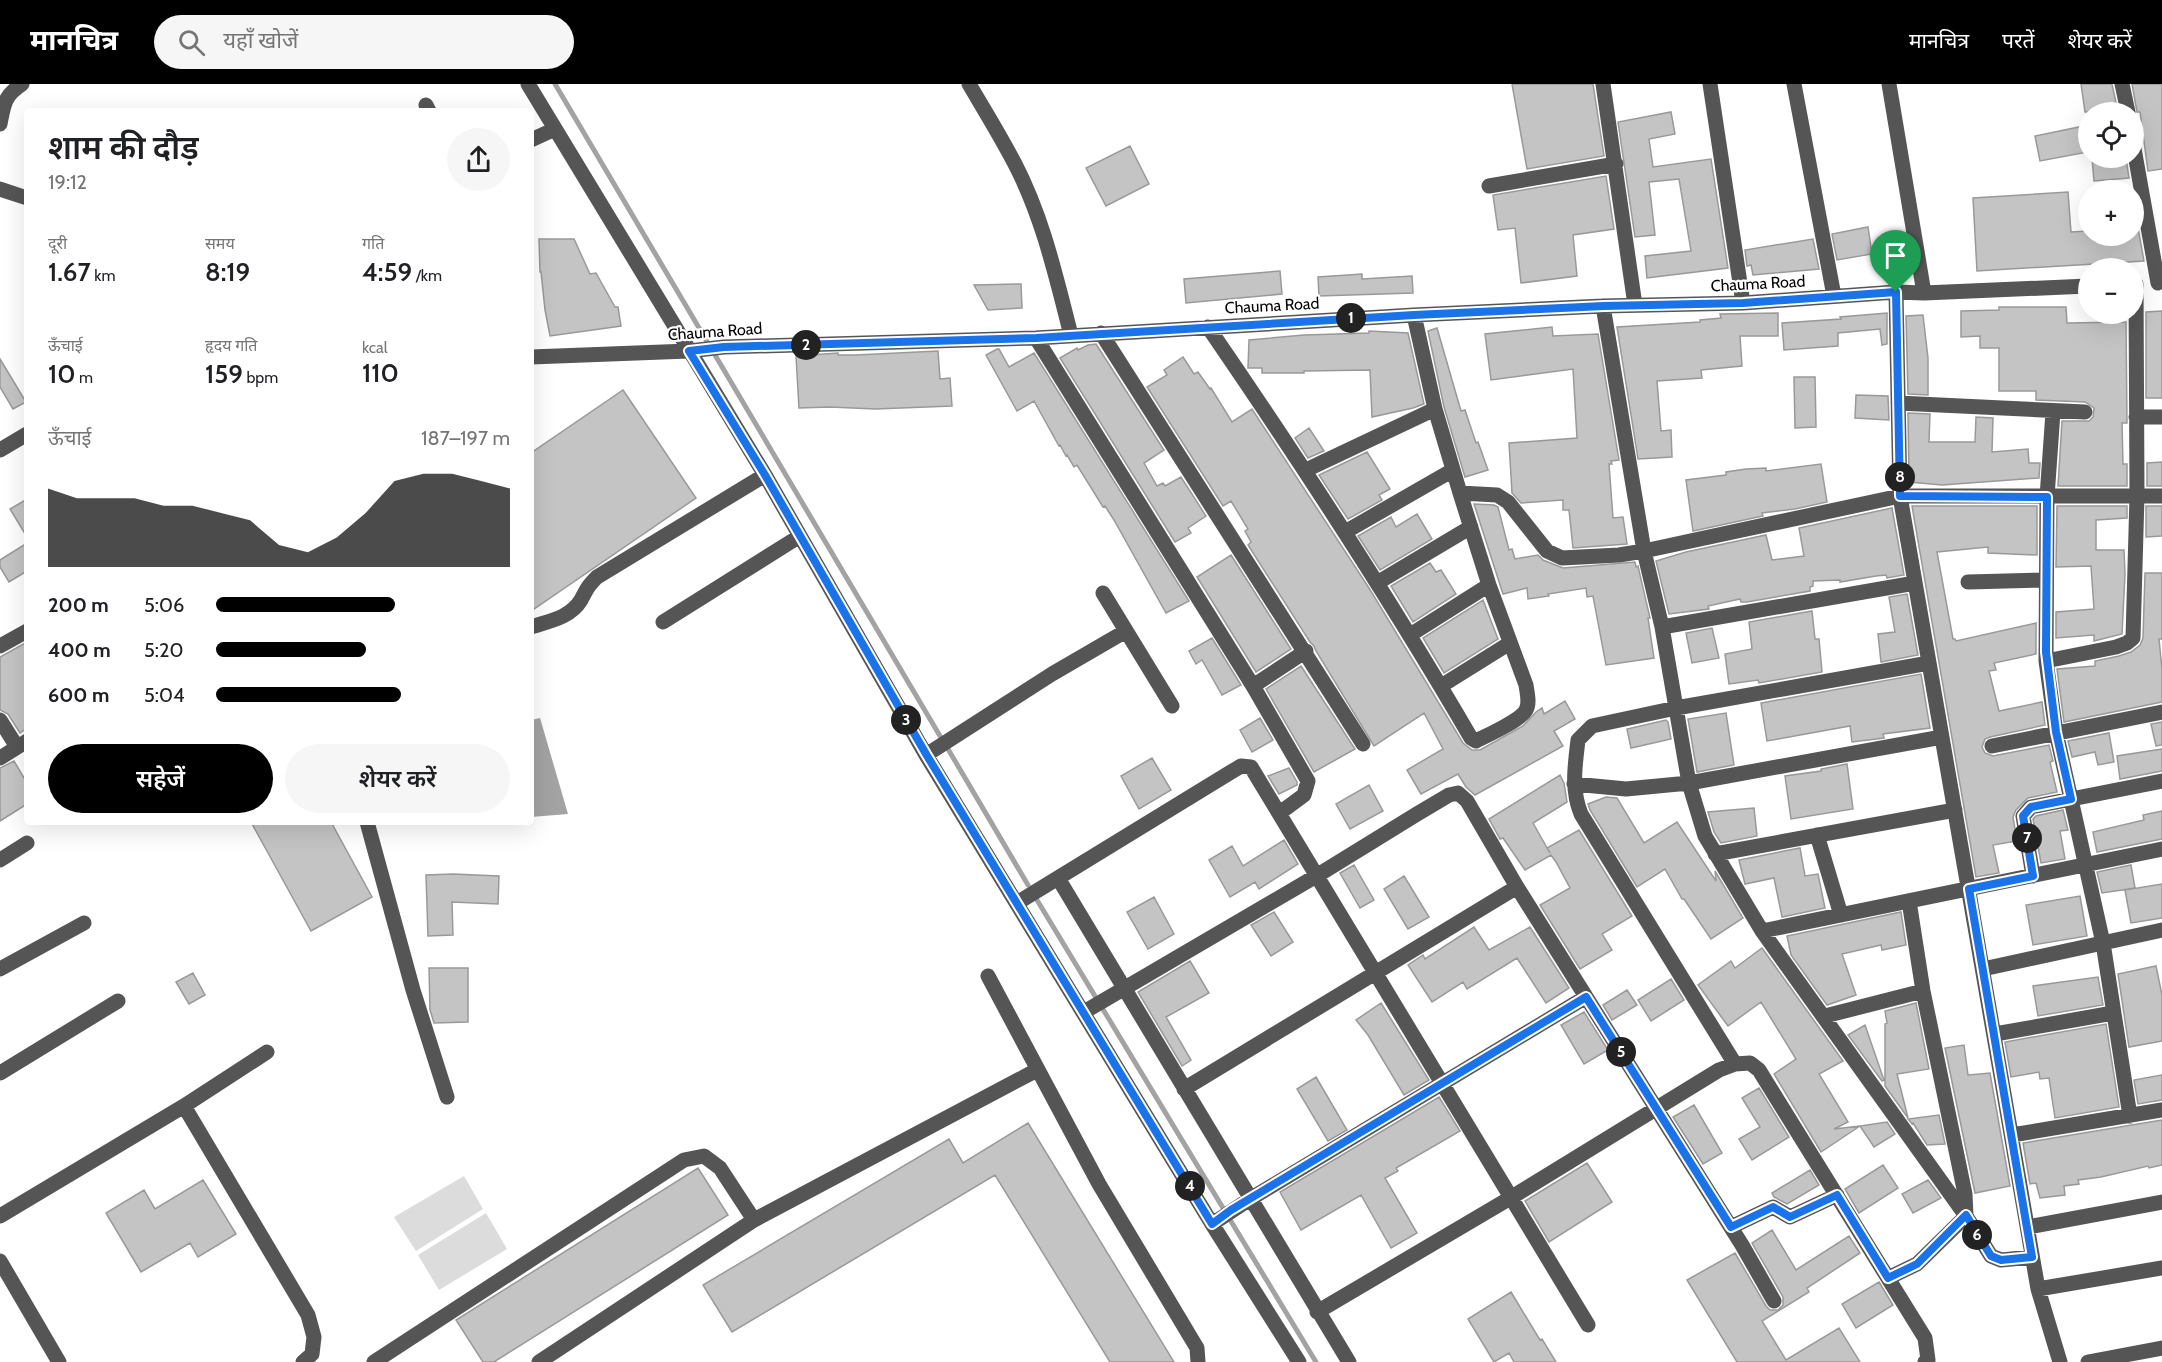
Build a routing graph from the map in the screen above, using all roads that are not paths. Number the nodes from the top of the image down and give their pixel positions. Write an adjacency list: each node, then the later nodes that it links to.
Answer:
1 (22, 84): 11 (street)
2 (528, 84): 10 (street)
3 (969, 84): 32 (street)
4 (1603, 84): 14 (street)
5 (1710, 84): 25 (street)
6 (1794, 84): 24 (street)
7 (1889, 84): 23 (street)
8 (2122, 84): 9 (street)
9 (2126, 102)
10 (538, 114): 12 (street)
11 (0, 124)
12 (555, 129): 13 (street); 34 (street)
13 (534, 139)
14 (1616, 164): 16 (street); 26 (street)
15 (2138, 168): 19 (street)
16 (1489, 186)
17 (0, 189): 18 (street)
18 (24, 197)
19 (2160, 283): 20 (street)
20 (2144, 284)
21 (2078, 286): 23 (street, Chauma Road)
22 (1896, 292): 23 (street, Chauma Road); 24 (street, Chauma Road); 36 (street)
23 (1924, 293)
24 (1834, 296): 25 (street, Chauma Road)
25 (1743, 303): 26 (street, Chauma Road)
26 (1635, 305): 27 (street, Chauma Road)
27 (1604, 306): 28 (street, Chauma Road); 55 (street)
28 (1414, 315): 30 (street, Chauma Road); 37 (street)
29 (2135, 324): 40 (street)
30 (1208, 327): 31 (street, Chauma Road); 44 (street)
31 (1101, 333): 32 (street, Chauma Road); 70 (street)
32 (1071, 335): 33 (street, Chauma Road)
33 (1036, 338): 34 (street, Chauma Road); 73 (street)
34 (694, 350): 35 (street, Chauma Road); 46 (street)
35 (534, 357)
36 (1898, 403): 38 (street); 48 (street)
37 (1435, 409): 44 (street); 45 (street)
38 (2053, 412): 39 (street); 51 (street)
39 (2085, 412)
40 (2136, 417): 41 (street); 49 (street)
41 (2162, 417)
42 (24, 436): 43 (street)
43 (0, 450)
44 (1306, 470): 53 (street)
45 (1454, 470): 47 (street); 53 (street)
46 (765, 475): 54 (street); 63 (street)
47 (1460, 493): 52 (street); 55 (street)
48 (1900, 496): 51 (street); 55 (street); 58 (street)
49 (2137, 496): 50 (street); 51 (street); 71 (street)
50 (2162, 496)
51 (2047, 497): 56 (street)
52 (1471, 527): 59 (street); 60 (street)
53 (1345, 532): 59 (street)
54 (800, 536): 62 (street); 84 (street)
55 (1644, 551): 64 (street)
56 (2046, 580): 57 (street); 71 (street)
57 (1968, 582)
58 (1915, 583): 64 (street); 72 (street)
59 (1377, 584): 67 (street)
60 (1489, 585): 67 (street); 68 (street)
61 (1103, 593): 65 (street)
62 (663, 622)
63 (534, 626)
64 (1662, 627): 76 (street)
65 (1126, 631): 75 (street); 84 (street)
66 (24, 633): 69 (street)
67 (1410, 635): 74 (street)
68 (1510, 643): 74 (street); 74 (street)
69 (0, 646)
70 (1306, 651): 73 (street); 82 (street)
71 (2046, 661): 79 (street)
72 (1929, 663): 76 (street); 80 (street)
73 (1253, 686): 91 (street)
74 (1441, 686)
75 (1172, 706)
76 (1676, 708): 87 (street); 88 (street)
77 (2162, 712): 79 (street)
78 (0, 720): 81 (street)
79 (2056, 732): 83 (street); 89 (street)
80 (1942, 737): 87 (street); 90 (street)
81 (22, 744): 85 (street)
82 (1363, 744)
83 (1992, 746)
84 (926, 754): 105 (street)
85 (0, 758)
86 (2162, 781): 89 (street)
87 (1689, 783): 88 (street); 96 (street)
88 (1574, 784): 124 (street)
89 (2071, 799): 98 (street); 100 (street)
90 (1955, 810): 93 (street); 103 (street)
91 (1281, 812): 99 (street); 101 (street)
92 (368, 825): 129 (street)
93 (1817, 835): 96 (street); 106 (street)
94 (27, 843): 97 (street)
95 (2162, 849): 98 (street)
96 (1714, 854): 109 (street)
97 (0, 860)
98 (2086, 865): 100 (street); 110 (street)
99 (1318, 875): 102 (street); 113 (street); 115 (street)
100 (2033, 876): 103 (street)
101 (1058, 878): 105 (street); 115 (street)
102 (1517, 887): 113 (street); 117 (street)
103 (1969, 889): 104 (street); 112 (street)
104 (1909, 901): 106 (street); 116 (street)
105 (1017, 903): 119 (street)
106 (1841, 915): 109 (street)
107 (84, 923): 111 (street)
108 (2162, 930): 110 (street)
109 (1762, 931): 121 (street)
110 (2103, 943): 112 (street); 120 (street)
111 (0, 969)
112 (1983, 969): 122 (street)
113 (1377, 972): 127 (street); 128 (street)
114 (988, 976): 125 (street)
115 (1124, 989): 119 (street); 128 (street)
116 (1923, 991): 121 (street); 139 (street)
117 (1586, 997): 127 (street); 131 (street)
118 (118, 1001): 126 (street)
119 (1084, 1012): 141 (street)
120 (2114, 1013): 122 (street); 133 (street)
121 (1825, 1016): 139 (street)
122 (1995, 1034): 134 (street)
123 (267, 1052): 130 (street)
124 (1735, 1064): 131 (street); 135 (street)
125 (1037, 1070): 142 (street); 158 (street)
126 (0, 1073)
127 (1443, 1083): 136 (street); 137 (street)
128 (1184, 1089): 137 (street)
129 (447, 1097)
130 (184, 1106): 140 (street); 155 (street)
131 (1657, 1109): 136 (street); 143 (street)
132 (2162, 1110): 133 (street)
133 (2130, 1116): 134 (street)
134 (2012, 1135): 144 (street)
135 (1837, 1195): 143 (street); 148 (street)
136 (1512, 1197): 151 (street); 152 (street)
137 (1250, 1199): 141 (street); 151 (street)
138 (2162, 1202): 144 (street)
139 (1966, 1215): 145 (street); 148 (street)
140 (0, 1216)
141 (1221, 1217): 159 (street)
142 (754, 1220): 156 (street); 157 (street)
143 (1731, 1227): 150 (street)
144 (2028, 1227): 145 (street)
145 (2032, 1257): 149 (street)
146 (0, 1261): 154 (street)
147 (2162, 1268): 149 (street)
148 (1888, 1278): 161 (street)
149 (2038, 1289): 162 (street)
150 (1774, 1301)
151 (1317, 1312): 160 (street)
152 (1588, 1325)
153 (2162, 1348): 163 (street)
154 (59, 1362)
155 (303, 1362)
156 (374, 1362)
157 (539, 1362)
158 (1198, 1362)
159 (1299, 1362)
160 (1349, 1362)
161 (1925, 1362)
162 (2060, 1362)
163 (2088, 1362)

